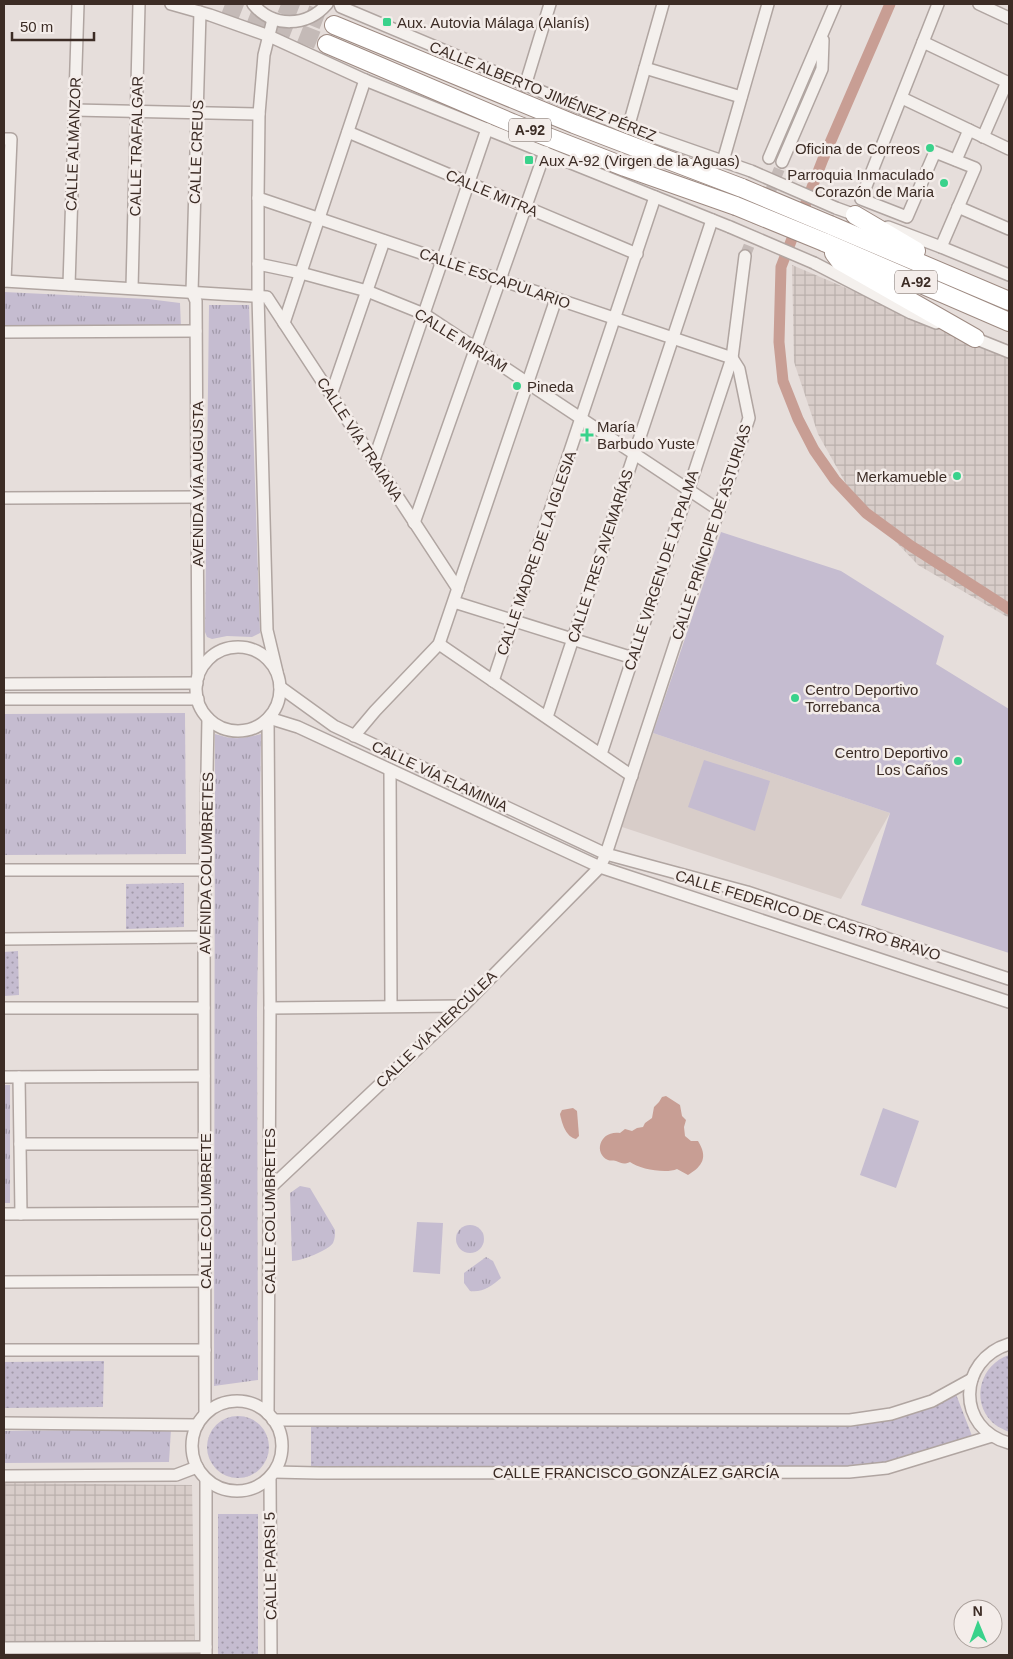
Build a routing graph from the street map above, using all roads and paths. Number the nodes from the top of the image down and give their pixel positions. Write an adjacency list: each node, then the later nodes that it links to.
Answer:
1 (78, 4): 27 (street, CALLE ALMANZOR)
2 (139, 4): 28 (street, CALLE TRAFALGAR)
3 (171, 4): 13 (street)
4 (253, 4): 15 (street)
5 (327, 4): 15 (street)
6 (340, 4): 24 (street, CALLE ALBERTO JIMÉNEZ PÉREZ)
7 (550, 4): 24 (street)
8 (663, 4): 21 (street)
9 (768, 4): 25 (street)
10 (835, 4): 17 (street)
11 (938, 4): 19 (street)
12 (979, 4): 14 (street)
13 (200, 12): 18 (street); 29 (street, CALLE CREUS)
14 (1009, 18)
15 (273, 19): 18 (street)
16 (334, 25): 50 (highway, A-92, bridge)
17 (823, 33): 39 (street); 42 (street)
18 (269, 36): 22 (street); 30 (street)
19 (923, 42): 23 (street); 26 (street)
20 (327, 44): 56 (highway, A-92, bridge)
21 (645, 68): 25 (street); 31 (street)
22 (365, 80): 32 (street); 34 (street)
23 (1008, 83): 35 (street)
24 (525, 86): 31 (street, CALLE ALBERTO JIMÉNEZ PÉREZ)
25 (741, 97): 41 (street)
26 (902, 98): 33 (street); 48 (street)
27 (74, 110): 28 (street); 66 (street, CALLE ALMANZOR)
28 (136, 112): 29 (street); 68 (street, CALLE TRAFALGAR)
29 (197, 112): 30 (street); 70 (street, CALLE CREUS)
30 (259, 114): 46 (street)
31 (628, 128): 41 (street, CALLE ALBERTO JIMÉNEZ PÉREZ)
32 (487, 129): 38 (street); 43 (street)
33 (969, 130): 35 (street); 40 (street)
34 (348, 132): 43 (street, CALLE MITRA); 51 (street)
35 (983, 137): 37 (street)
36 (8, 139): 44 (street)
37 (1009, 149)
38 (544, 152): 45 (street); 47 (street)
39 (769, 158)
40 (956, 160): 48 (street); 49 (street)
41 (723, 161): 50 (street, CALLE ALBERTO JIMÉNEZ PÉREZ, bridge)
42 (782, 162)
43 (469, 183): 47 (street, CALLE MITRA); 60 (street)
44 (6, 185): 54 (street)
45 (655, 197): 52 (street); 58 (street, CALLE MADRE DE LA IGLESIA)
46 (258, 198): 51 (street, CALLE ESCAPULARIO); 61 (street)
47 (525, 207): 58 (street, CALLE MITRA); 64 (street)
48 (858, 207): 50 (street, CALLE ALBERTO JIMÉNEZ PÉREZ); 57 (street); 67 (highway)
49 (958, 207): 53 (street); 57 (street)
50 (833, 216): 67 (highway, A-92)
51 (319, 219): 55 (street, CALLE ESCAPULARIO); 62 (street)
52 (712, 220): 80 (street, CALLE TRES AVEMARÍAS); 81 (street, bridge)
53 (1009, 229)
54 (6, 231): 65 (street)
55 (384, 241): 60 (street, CALLE ESCAPULARIO); 69 (street)
56 (824, 242): 76 (highway, A-92); 81 (highway)
57 (941, 247): 63 (street)
58 (637, 254): 75 (street, CALLE MADRE DE LA IGLESIA)
59 (745, 256): 84 (street, CALLE PRÍNCIPE DE ASTURIAS)
60 (442, 260): 64 (street, CALLE ESCAPULARIO); 74 (street)
61 (258, 264): 62 (street, CALLE MIRIAM); 71 (street)
62 (301, 273): 69 (street, CALLE MIRIAM); 77 (street)
63 (1009, 275)
64 (500, 280): 72 (street, CALLE ESCAPULARIO); 82 (street)
65 (4, 281): 66 (street)
66 (69, 285): 68 (street)
67 (977, 287): 73 (highway, A-92)
68 (132, 288): 70 (street)
69 (367, 291): 74 (street, CALLE MIRIAM); 86 (street)
70 (192, 292): 71 (street); 78 (street, AVENIDA VÍA AUGUSTA)
71 (258, 296): 77 (street, CALLE VÍA TRAIANA); 101 (street)
72 (556, 299): 75 (street, CALLE ESCAPULARIO); 85 (street)
73 (1009, 300)
74 (424, 314): 82 (street, CALLE MIRIAM); 89 (street)
75 (614, 319): 80 (street, CALLE ESCAPULARIO); 87 (street, CALLE MADRE DE LA IGLESIA)
76 (1009, 322)
77 (284, 323): 86 (street, CALLE VÍA TRAIANA)
78 (196, 331): 79 (street); 91 (street, AVENIDA VÍA AUGUSTA)
79 (4, 332)
80 (673, 338): 84 (street, CALLE ESCAPULARIO); 88 (street, CALLE TRES AVEMARÍAS)
81 (976, 338): 83 (street)
82 (476, 347): 85 (street, CALLE MIRIAM); 94 (street)
83 (1009, 352)
84 (732, 358): 90 (street, CALLE VIRGEN DE LA PALMA); 93 (street, CALLE PRÍNCIPE DE ASTURIAS)
85 (528, 382): 87 (street, CALLE MIRIAM); 95 (street)
86 (331, 395): 89 (street, CALLE VÍA TRAIANA)
87 (581, 418): 88 (street, CALLE MIRIAM); 97 (street, CALLE MADRE DE LA IGLESIA)
88 (634, 454): 90 (street, CALLE MIRIAM); 98 (street, CALLE TRES AVEMARÍAS)
89 (374, 460): 94 (street, CALLE VÍA TRAIANA)
90 (688, 490): 93 (street, CALLE MIRIAM); 100 (street, CALLE VIRGEN DE LA PALMA)
91 (197, 497): 92 (street); 102 (street, AVENIDA VÍA AUGUSTA)
92 (4, 498)
93 (719, 510): 114 (street, CALLE PRÍNCIPE DE ASTURIAS)
94 (414, 523): 95 (street, CALLE VÍA TRAIANA)
95 (458, 589): 96 (street)
96 (454, 602): 97 (street); 99 (street)
97 (513, 621): 98 (street); 103 (street, CALLE MADRE DE LA IGLESIA)
98 (572, 639): 100 (street); 108 (street, CALLE TRES AVEMARÍAS)
99 (439, 644): 103 (street); 111 (street)
100 (633, 658): 112 (street, CALLE VIRGEN DE LA PALMA)
101 (277, 672): 102 (street); 105 (street)
102 (198, 680): 104 (street); 107 (street)
103 (493, 681): 108 (street)
104 (4, 684)
105 (280, 687): 110 (street); 111 (street, CALLE VÍA FLAMINIA)
106 (4, 699): 107 (street)
107 (198, 699): 109 (street)
108 (547, 717): 112 (street)
109 (208, 718): 110 (street); 118 (street, AVENIDA COLUMBRETES)
110 (268, 718): 113 (street, CALLE VÍA FLAMINIA); 127 (street)
111 (354, 736): 115 (street, CALLE VÍA FLAMINIA)
112 (601, 754): 114 (street)
113 (390, 770): 116 (street, CALLE VÍA FLAMINIA); 123 (street)
114 (632, 776): 115 (street, CALLE PRÍNCIPE DE ASTURIAS)
115 (606, 854): 116 (street, CALLE VÍA HERCÚLEA); 121 (street, CALLE FEDERICO DE CASTRO BRAVO)
116 (600, 867): 122 (street, CALLE VÍA FLAMINIA); 124 (street, CALLE VÍA HERCÚLEA)
117 (4, 870): 118 (street)
118 (205, 870): 119 (street, AVENIDA COLUMBRETES)
119 (204, 937): 120 (street); 126 (street, AVENIDA COLUMBRETES)
120 (4, 939)
121 (1009, 979)
122 (1009, 1002)
123 (391, 1006): 124 (street); 127 (street)
124 (463, 1006): 133 (street, CALLE VÍA HERCÚLEA)
125 (4, 1008): 126 (street)
126 (204, 1008): 128 (street, CALLE COLUMBRETE)
127 (270, 1008): 133 (street, CALLE COLUMBRETES)
128 (204, 1076): 130 (street); 132 (street, CALLE COLUMBRETE)
129 (4, 1077): 130 (street)
130 (18, 1077): 131 (street)
131 (20, 1144): 132 (street); 135 (street)
132 (204, 1144): 136 (street, CALLE COLUMBRETE)
133 (270, 1188): 144 (street, CALLE COLUMBRETES)
134 (4, 1214): 135 (street)
135 (21, 1214): 136 (street)
136 (204, 1214): 137 (street, CALLE COLUMBRETE)
137 (205, 1280): 138 (street); 141 (street, CALLE COLUMBRETE)
138 (4, 1282)
139 (1009, 1344): 142 (street)
140 (4, 1350): 141 (street)
141 (205, 1350): 143 (street, CALLE COLUMBRETE)
142 (972, 1379): 144 (street); 147 (street)
143 (205, 1414): 144 (street); 146 (street)
144 (271, 1417): 150 (street)
145 (4, 1423): 146 (street)
146 (197, 1425): 149 (street)
147 (992, 1436): 148 (street); 150 (street, CALLE FRANCISCO GONZÁLEZ GARCÍA)
148 (1009, 1442)
149 (196, 1467): 151 (street); 152 (street)
150 (272, 1474): 152 (street); 155 (street, CALLE PARSI 5)
151 (4, 1476)
152 (206, 1480): 154 (street)
153 (4, 1648): 154 (street)
154 (206, 1651)
155 (271, 1655)

